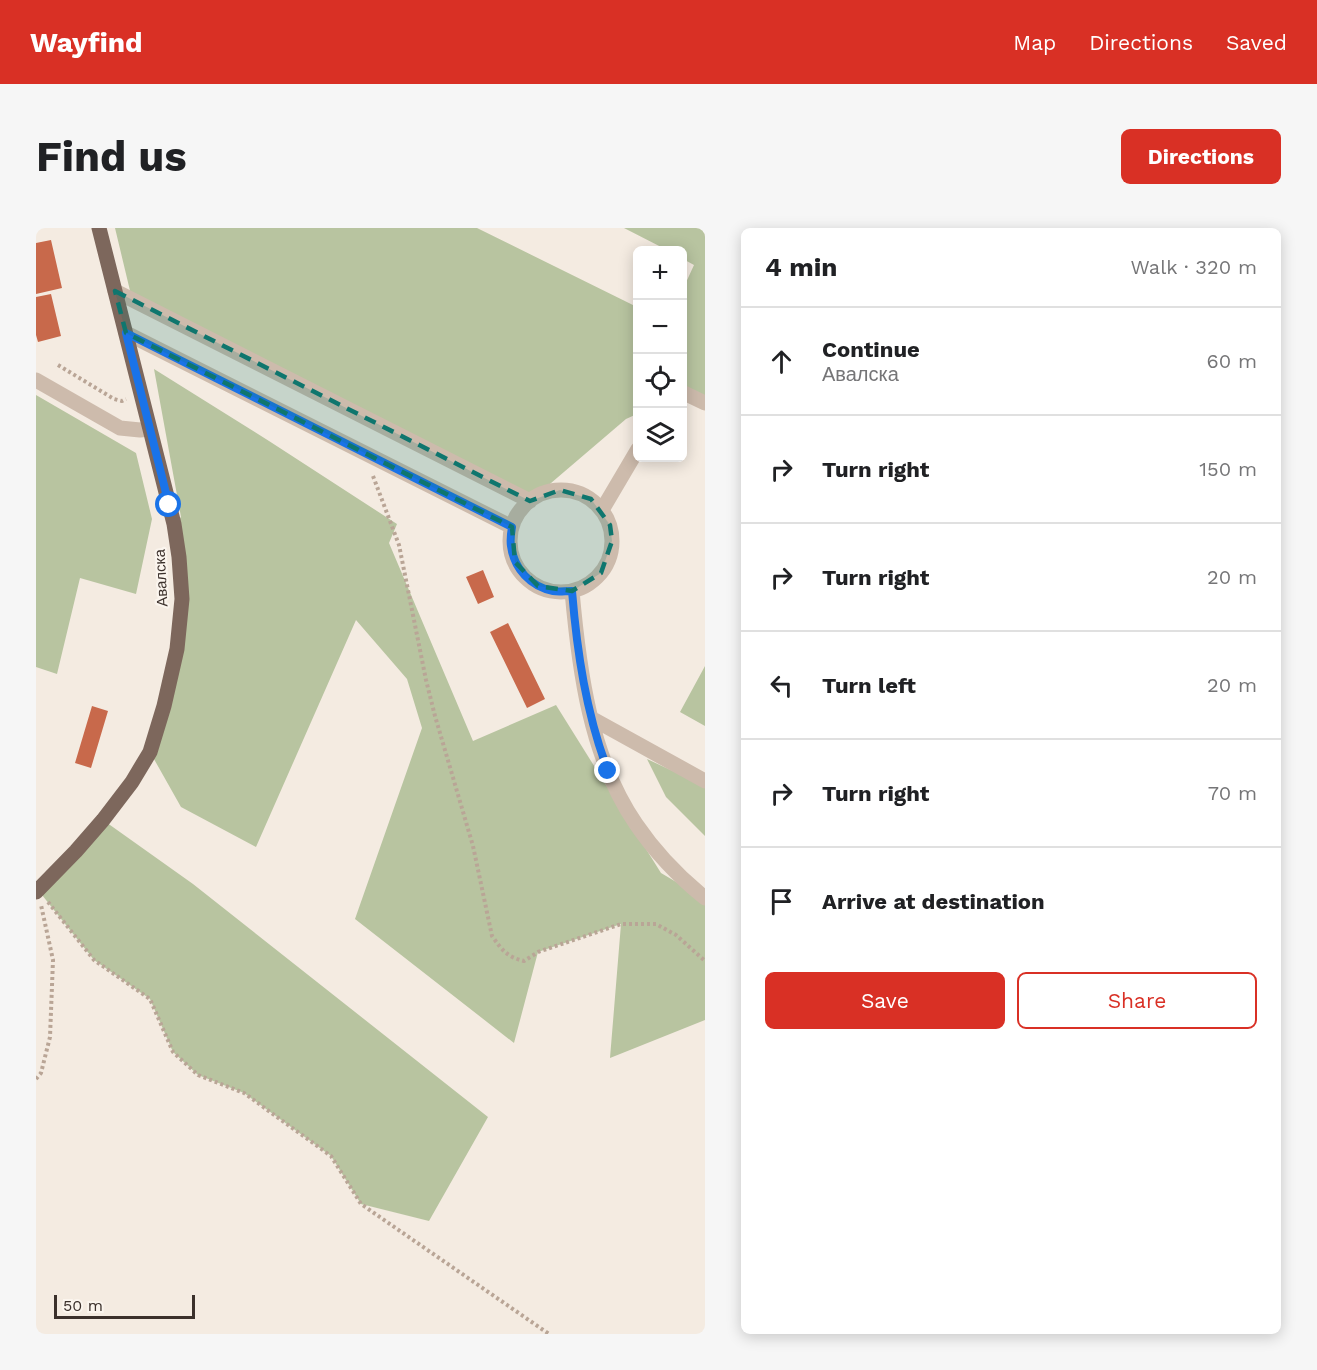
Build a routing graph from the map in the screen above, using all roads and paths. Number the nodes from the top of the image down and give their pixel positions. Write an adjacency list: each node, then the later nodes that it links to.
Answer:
1 (99, 228): 2 (main road, Авалска)
2 (115, 291): 3 (main road, Авалска); 10 (street)
3 (126, 333): 7 (main road, Авалска); 8 (street)
4 (36, 380): 7 (street)
5 (687, 394): 6 (street)
6 (705, 403)
7 (149, 429): 16 (main road, Авалска)
8 (365, 453): 12 (street); 18 (path)
9 (633, 457): 11 (street)
10 (530, 501): 11 (street); 12 (street)
11 (602, 510): 13 (street)
12 (512, 527): 13 (street)
13 (572, 591): 14 (street)
14 (591, 718): 15 (street); 17 (street)
15 (705, 781)
16 (37, 891): 19 (path); 20 (path)
17 (705, 898)
18 (705, 961)
19 (36, 1078)
20 (549, 1334)

